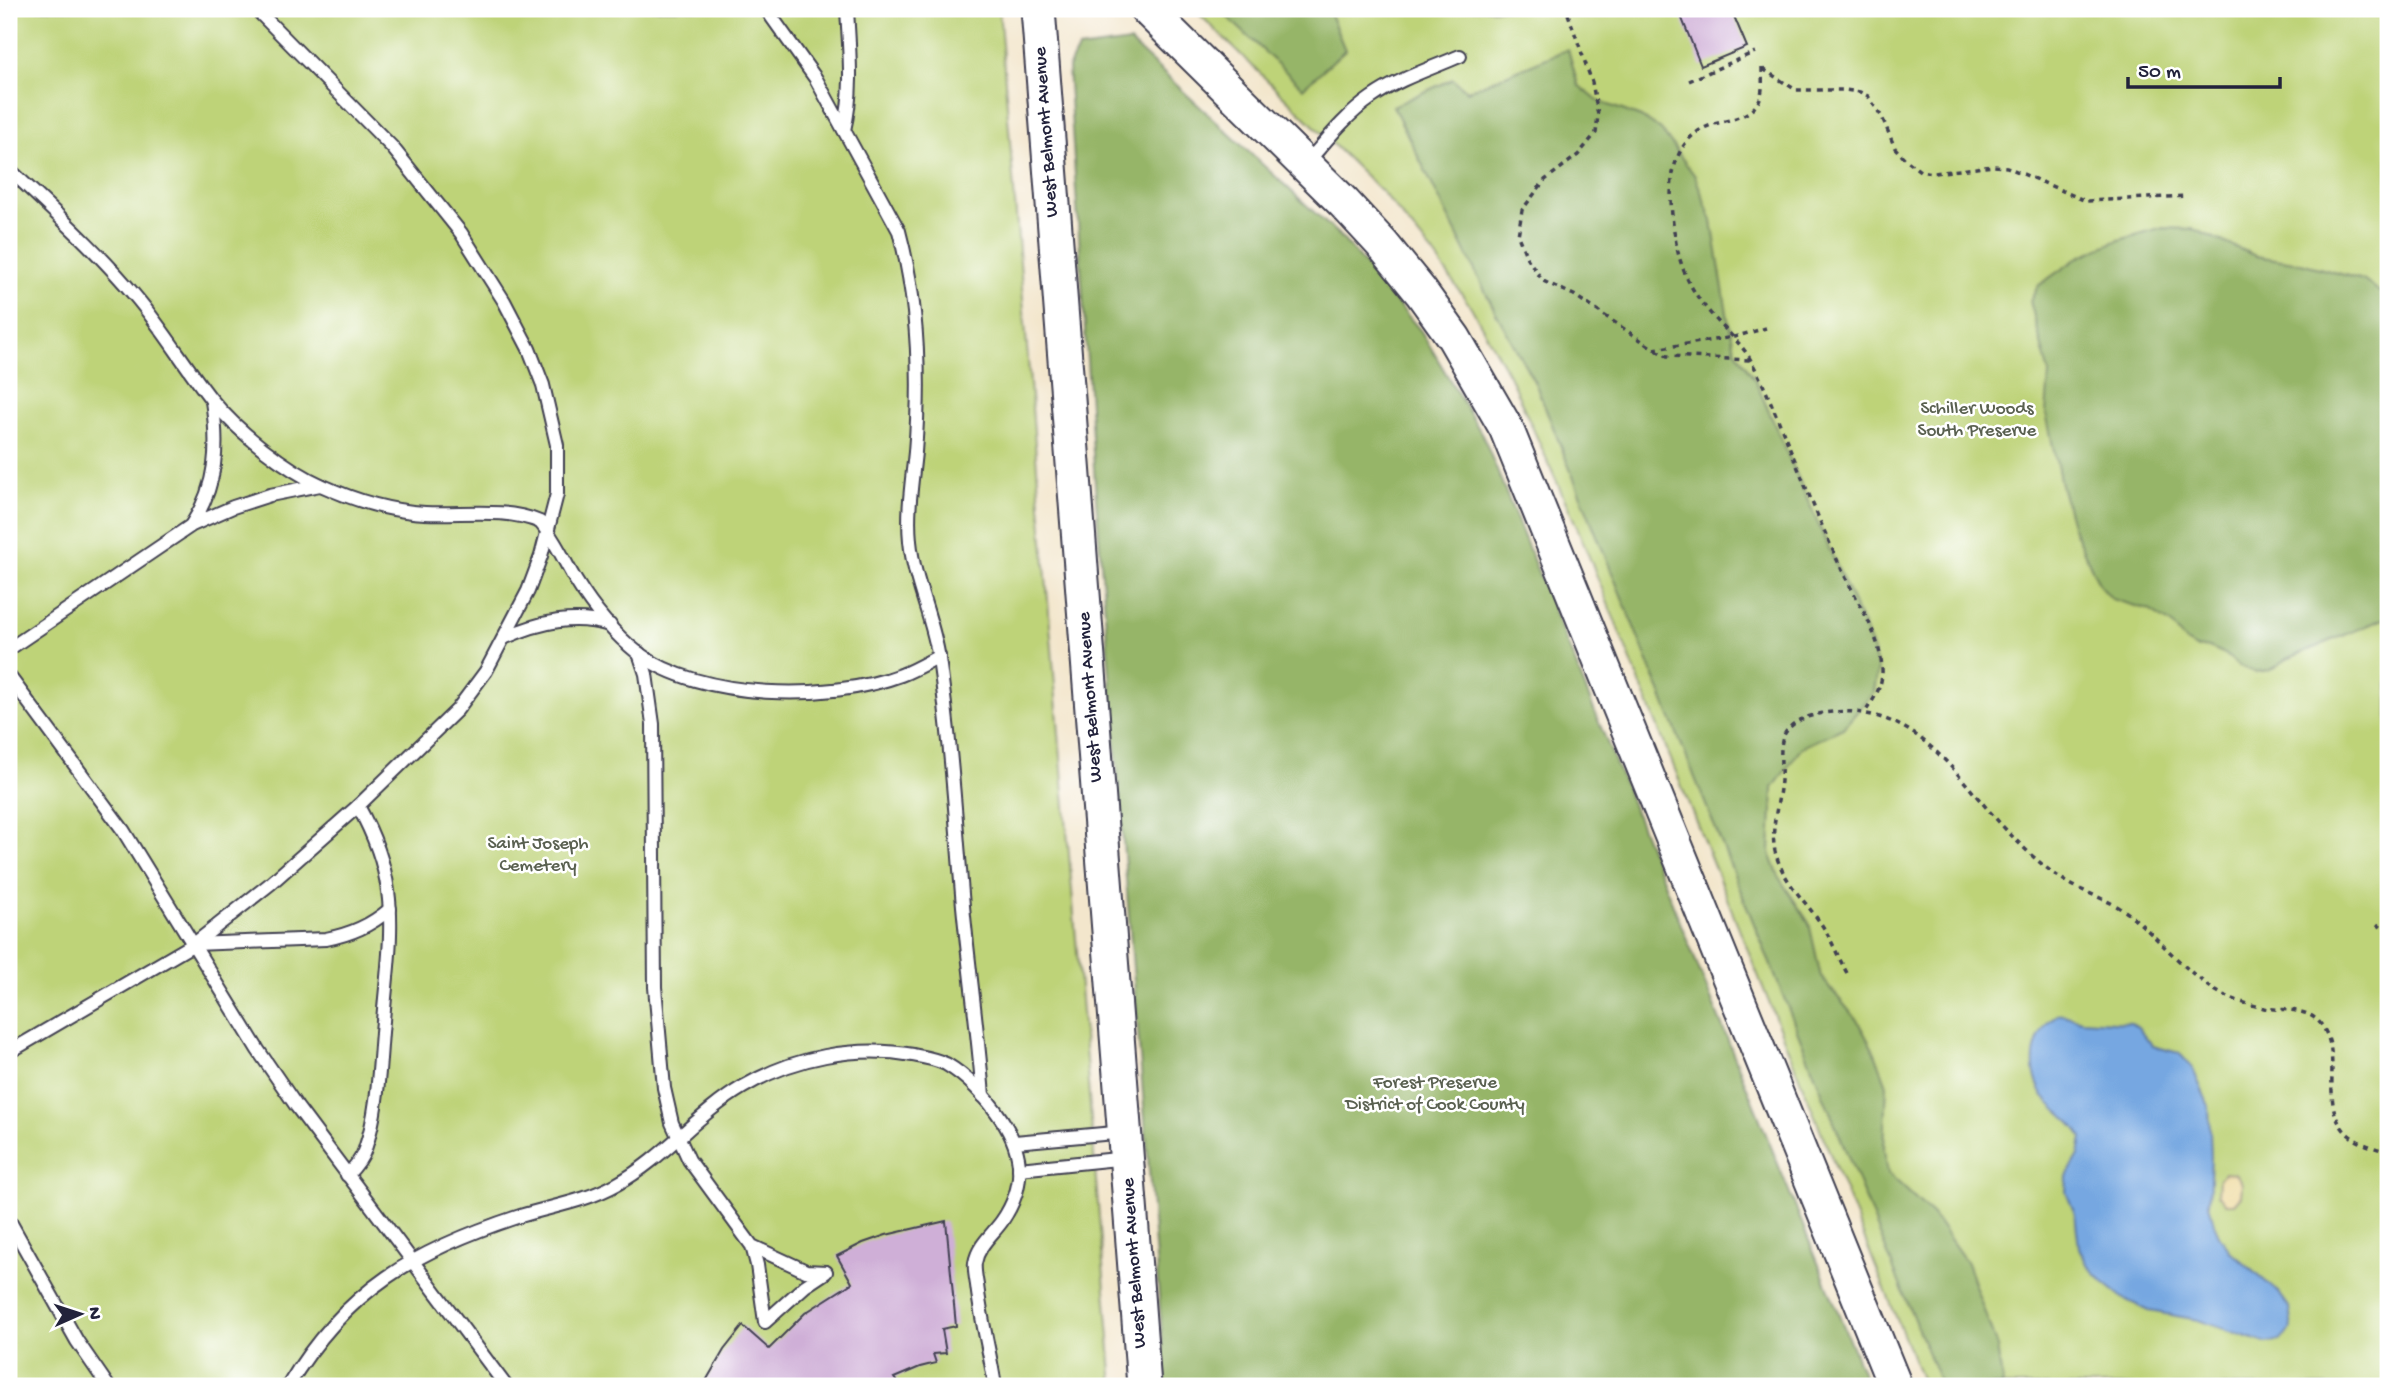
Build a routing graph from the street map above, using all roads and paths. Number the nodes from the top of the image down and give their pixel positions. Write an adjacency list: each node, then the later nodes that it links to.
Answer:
1 (256, 9): 21 (lane)
2 (766, 9): 10 (lane)
3 (847, 9): 10 (lane)
4 (1038, 9): 39 (main road, West Belmont Avenue)
5 (1147, 9): 11 (main road)
6 (1568, 14): 16 (path)
7 (1755, 52): 9 (path)
8 (1460, 56): 11 (lane)
9 (1689, 80)
10 (844, 130): 26 (lane)
11 (1305, 165): 51 (main road)
12 (9, 169): 18 (lane)
13 (2187, 196): 15 (path)
14 (1766, 328): 15 (path)
15 (1734, 337): 16 (path); 17 (path)
16 (1654, 349): 17 (path)
17 (1750, 360): 28 (path)
18 (212, 400): 19 (lane); 20 (lane)
19 (320, 485): 20 (lane); 21 (lane)
20 (192, 524): 24 (lane)
21 (547, 530): 22 (lane); 23 (lane)
22 (610, 625): 23 (lane); 25 (lane)
23 (506, 637): 29 (lane)
24 (9, 649)
25 (639, 653): 26 (lane); 37 (lane)
26 (939, 656): 36 (lane)
27 (9, 676): 33 (lane)
28 (1864, 713): 34 (path); 40 (path)
29 (358, 806): 30 (lane); 33 (lane)
30 (390, 909): 33 (lane); 42 (lane)
31 (2377, 924): 32 (path)
32 (2388, 933)
33 (194, 944): 35 (lane); 42 (lane)
34 (1847, 973)
35 (9, 1052)
36 (983, 1096): 37 (lane); 38 (lane)
37 (678, 1139): 44 (lane); 45 (lane)
38 (1014, 1142): 39 (lane); 41 (lane)
39 (1126, 1145): 41 (lane); 50 (main road, West Belmont Avenue)
40 (2388, 1152)
41 (1019, 1169): 49 (lane)
42 (347, 1175): 45 (lane)
43 (9, 1220): 46 (lane)
44 (752, 1246): 44 (lane)
45 (411, 1261): 47 (lane); 48 (lane)
46 (108, 1386)
47 (288, 1386)
48 (506, 1386)
49 (995, 1386)
50 (1144, 1386)
51 (1895, 1386)

